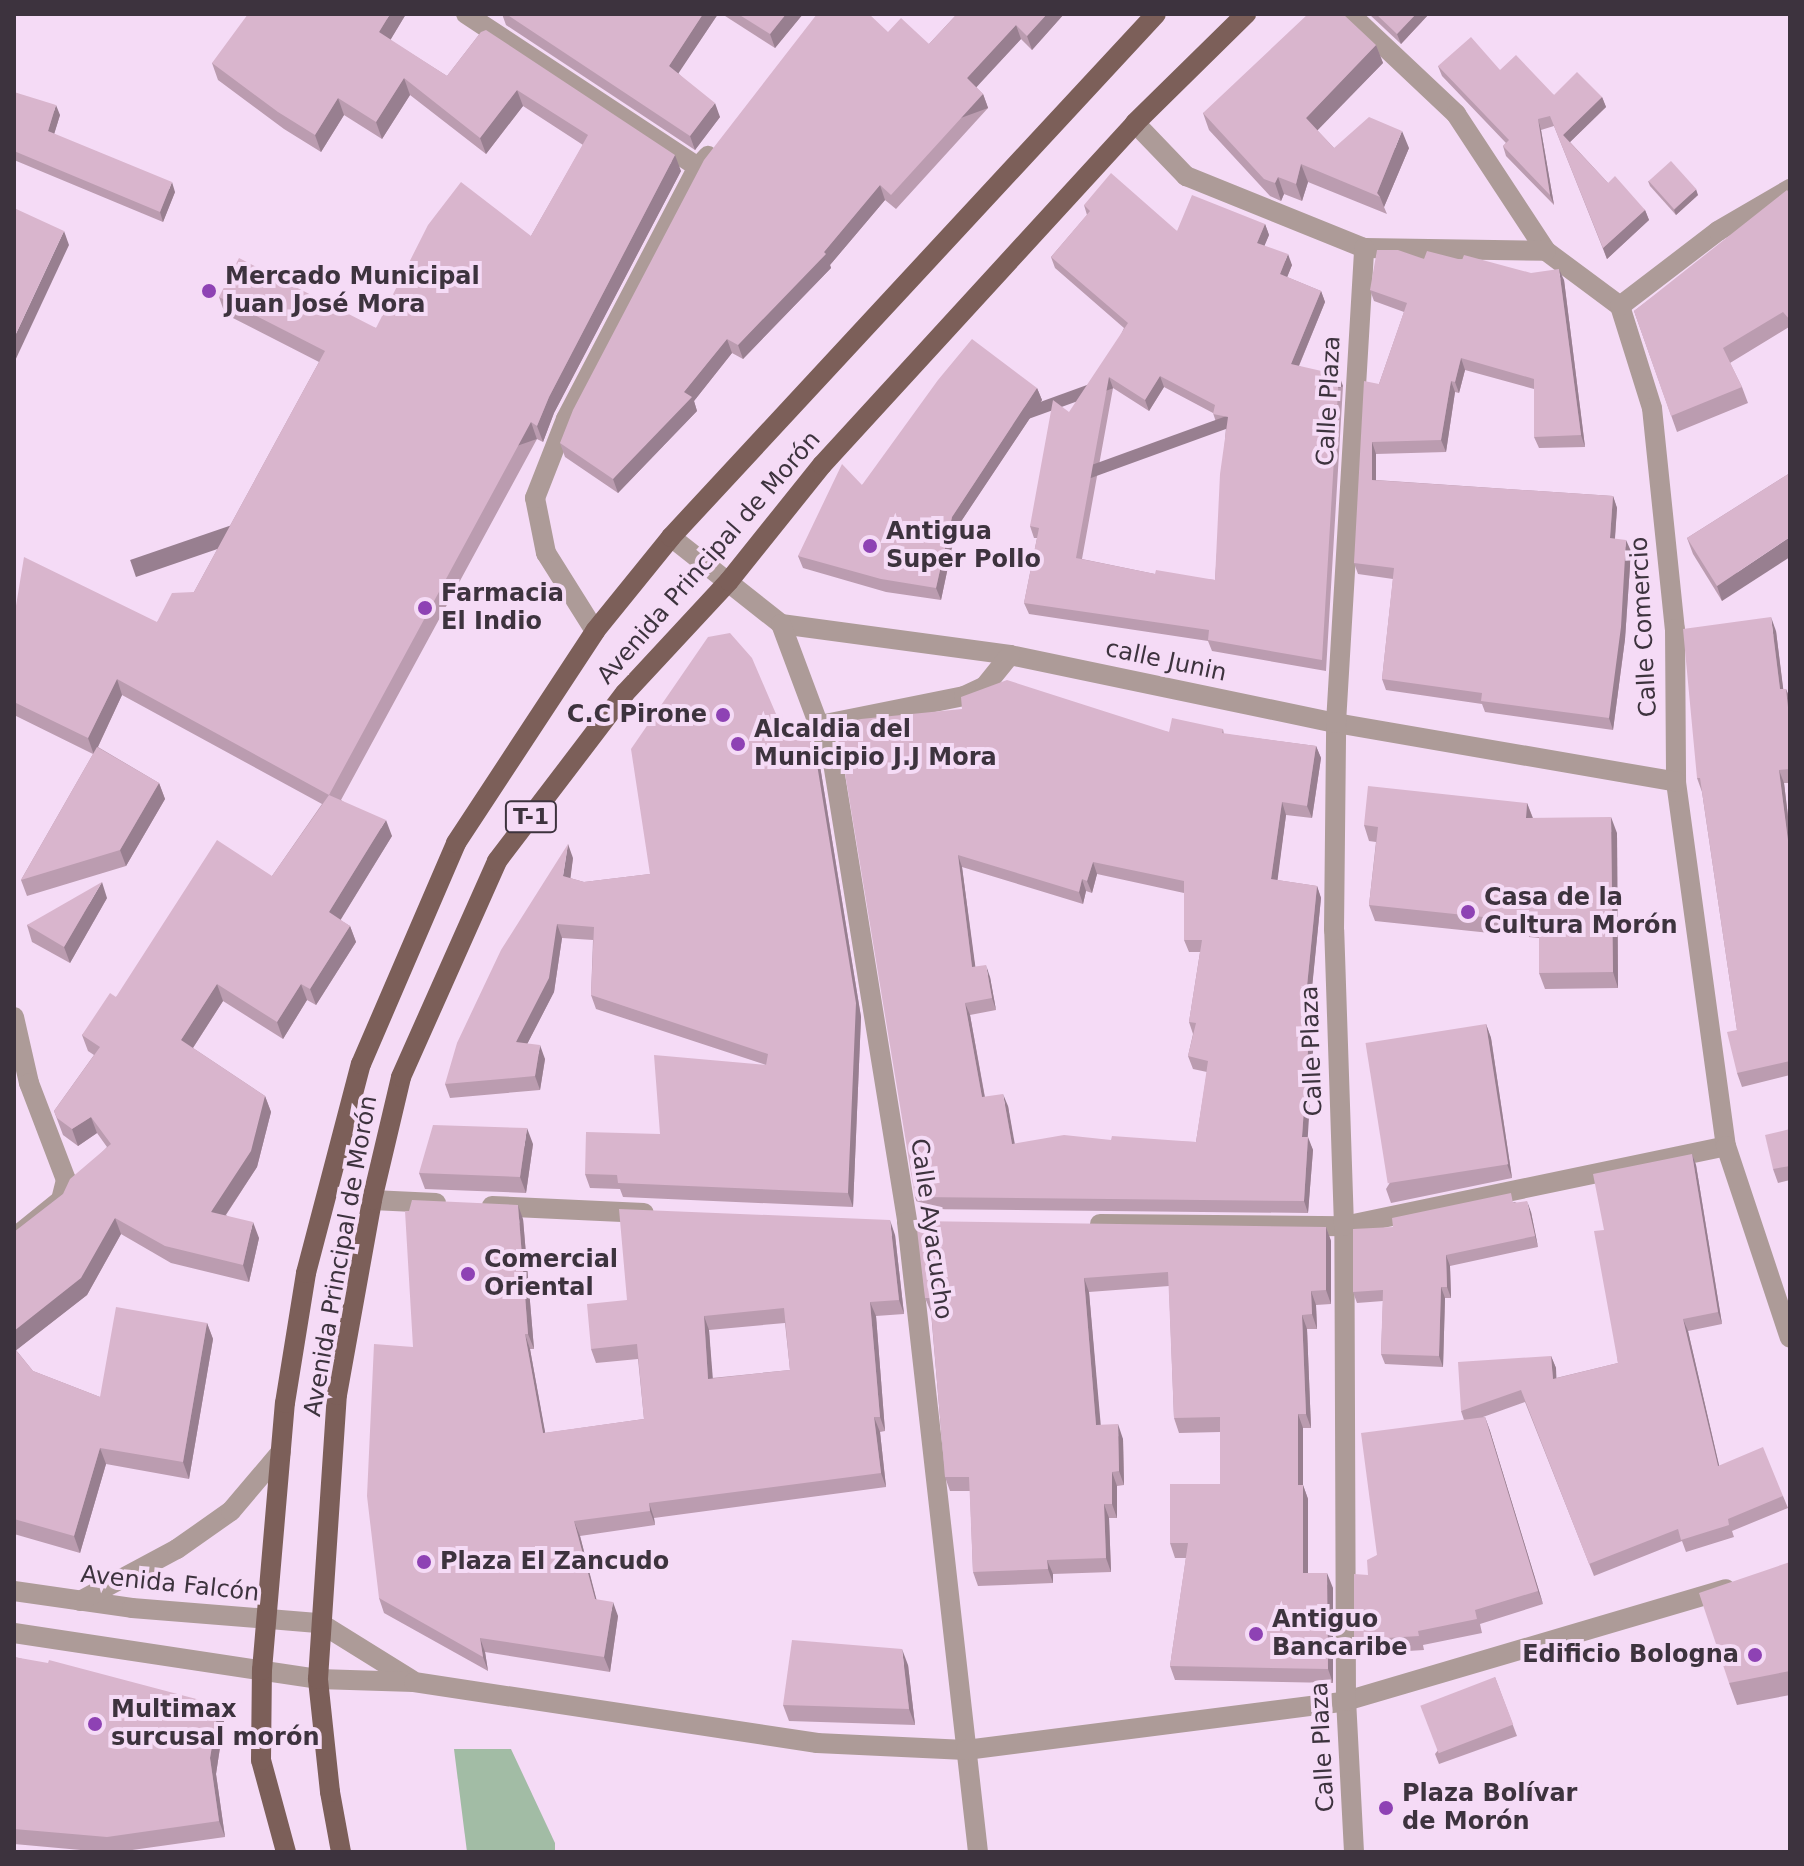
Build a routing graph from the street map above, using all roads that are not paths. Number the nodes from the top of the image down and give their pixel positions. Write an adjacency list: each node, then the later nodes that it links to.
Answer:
1 (466, 14): 7 (street)
2 (1156, 14): 12 (main road, Avenida Principal de Morón / T-1)
3 (1246, 14): 5 (main road, Avenida Principal de Morón / T-1)
4 (1350, 14): 10 (street)
5 (1135, 123): 9 (street); 13 (main road, Avenida Principal de Morón / T-1)
6 (725, 136): 7 (street)
7 (698, 167): 15 (street)
8 (1790, 189): 11 (street)
9 (1364, 248): 10 (street); 17 (street, Calle Plaza)
10 (1546, 251): 11 (street)
11 (1620, 306): 19 (street, Calle Comercio)
12 (671, 537): 13 (street); 15 (main road, Avenida Principal de Morón / T-1)
13 (729, 581): 14 (street); 22 (main road, Avenida Principal de Morón / T-1)
14 (781, 624): 16 (street, calle Junin); 18 (street, Calle Ayacucho)
15 (595, 631): 29 (main road, Avenida Principal de Morón / T-1)
16 (1010, 655): 17 (street, calle Junin); 18 (street)
17 (1336, 723): 19 (street, calle Junin); 25 (street, Calle Plaza)
18 (820, 725): 40 (street, Calle Ayacucho)
19 (1676, 782): 21 (street, Calle Comercio)
20 (14, 1017): 26 (street)
21 (1726, 1146): 25 (street); 27 (street, Calle Comercio)
22 (372, 1200): 23 (street); 34 (main road, Avenida Principal de Morón / T-1)
23 (657, 1213)
24 (1079, 1224): 25 (street)
25 (1344, 1226): 39 (street, Calle Plaza)
26 (14, 1238)
27 (1784, 1304): 28 (street, Calle Comercio)
28 (1790, 1338)
29 (281, 1452): 32 (street); 33 (main road, Avenida Principal de Morón / T-1)
30 (1744, 1583): 39 (street)
31 (14, 1591): 32 (street, Avenida Falcón)
32 (80, 1601): 33 (street, Avenida Falcón)
33 (265, 1620): 34 (street, Avenida Falcón); 36 (main road, Avenida Principal de Morón / T-1)
34 (320, 1623): 37 (main road, Avenida Principal de Morón / T-1); 38 (street)
35 (14, 1633): 36 (street)
36 (262, 1670): 37 (street); 41 (main road, Avenida Principal de Morón / T-1)
37 (318, 1679): 38 (street); 42 (main road, Avenida Principal de Morón / T-1)
38 (414, 1682): 40 (street)
39 (1346, 1701): 40 (street); 44 (street, Calle Plaza)
40 (966, 1750): 43 (street, Calle Ayacucho)
41 (286, 1852)
42 (341, 1852)
43 (978, 1852)
44 (1354, 1852)

